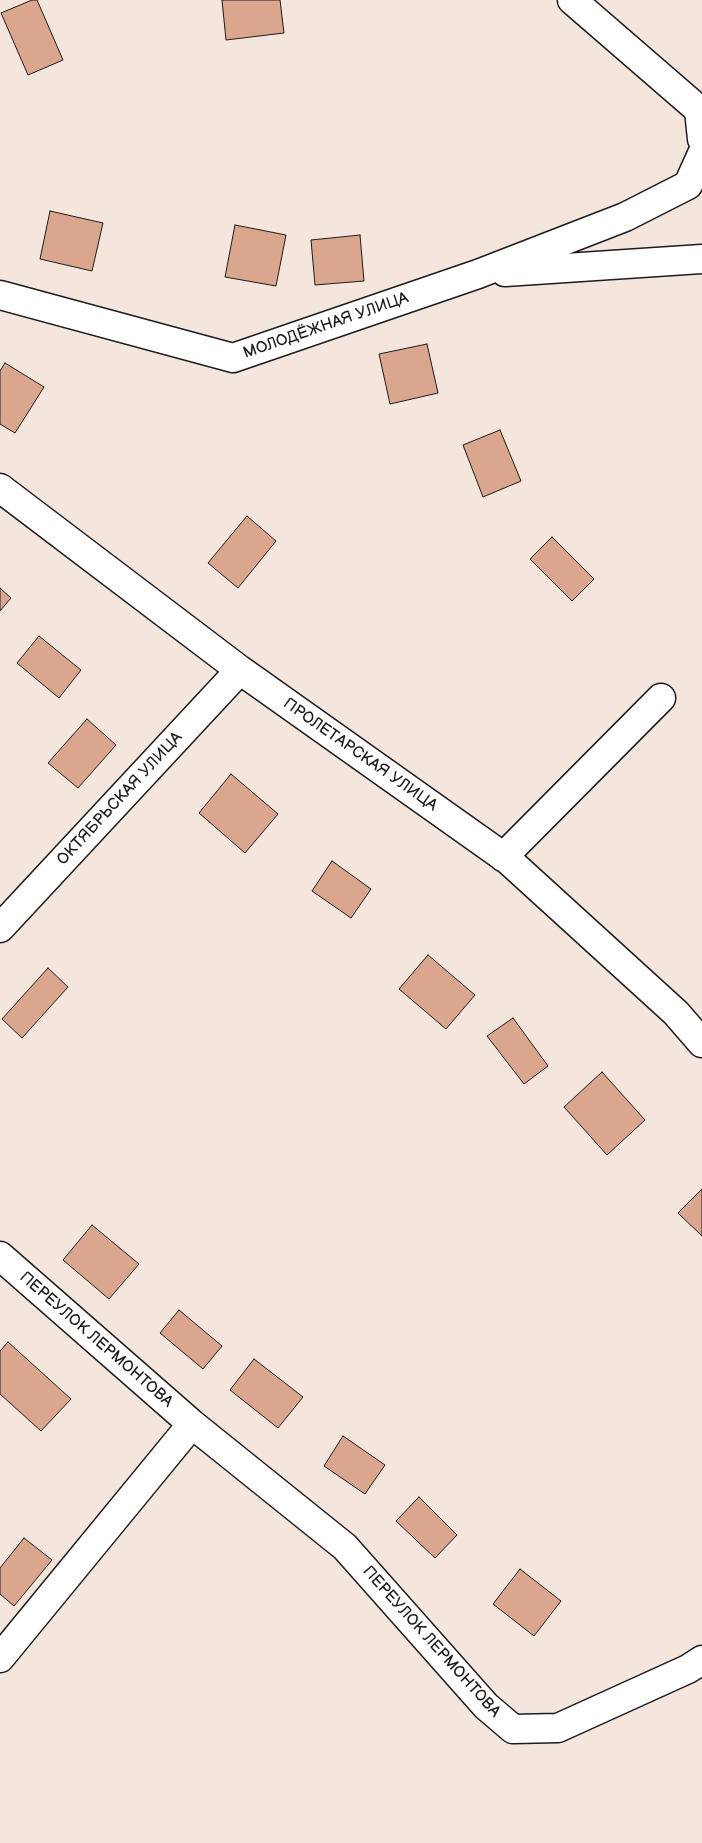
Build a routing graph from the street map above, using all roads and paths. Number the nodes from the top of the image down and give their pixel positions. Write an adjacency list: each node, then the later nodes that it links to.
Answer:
1 (572, 0): 2 (street)
2 (702, 138)
3 (702, 154): 5 (street)
4 (702, 259): 5 (street)
5 (478, 274): 6 (street, МОЛОДЁЖНАЯ УЛИЦА)
6 (0, 295)
7 (0, 488): 8 (street, ПРОЛЕТАРСКАЯ УЛИЦА)
8 (240, 670): 10 (street, ПРОЛЕТАРСКАЯ УЛИЦА); 11 (street, ОКТЯБРЬСКАЯ УЛИЦА)
9 (661, 698): 10 (street)
10 (503, 857): 12 (street, ПРОЛЕТАРСКАЯ УЛИЦА)
11 (0, 928)
12 (702, 1043)
13 (0, 1256): 14 (street, ПЕРЕУЛОК ЛЕРМОНТОВА)
14 (192, 1424): 15 (street); 16 (street, ПЕРЕУЛОК ЛЕРМОНТОВА)
15 (0, 1658)
16 (702, 1660)

